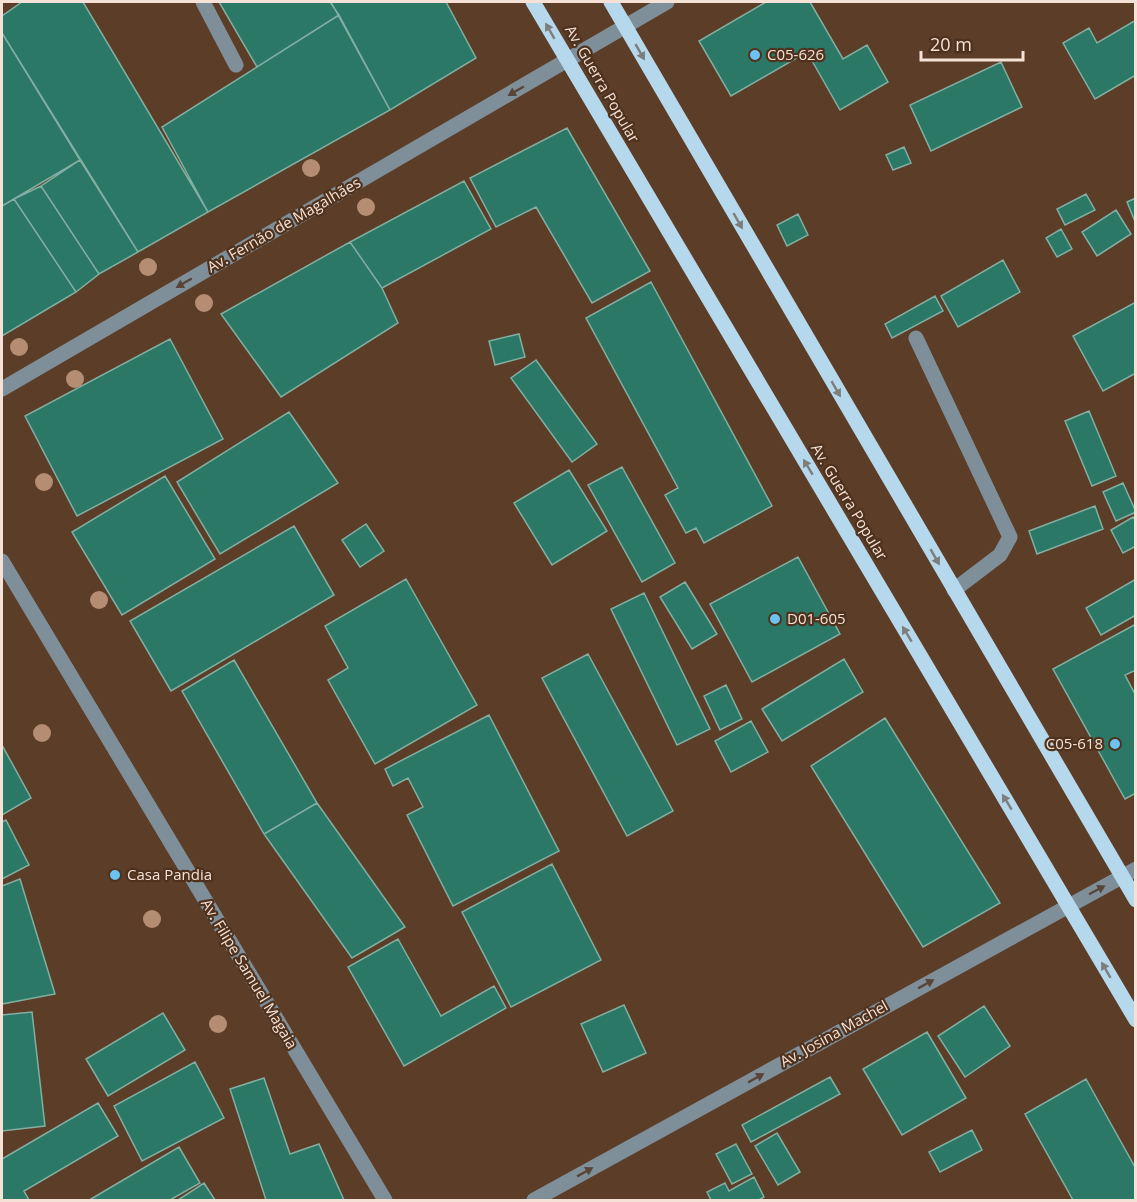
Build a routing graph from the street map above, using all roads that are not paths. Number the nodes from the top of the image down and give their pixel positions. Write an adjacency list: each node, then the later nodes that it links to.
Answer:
1 (203, 2): 7 (street)
2 (533, 2): 6 (main road, Av. Guerra Popular, one-way to 2)
3 (611, 2): 5 (main road)
4 (666, 2): 5 (street)
5 (624, 26): 6 (street, Av. Fernão de Magalhães); 11 (main road, one-way to 11)
6 (567, 61): 9 (street, Av. Fernão de Magalhães, one-way to 9); 14 (main road, Av. Guerra Popular, one-way to 6)
7 (236, 65)
8 (916, 339): 11 (street)
9 (2, 389)
10 (2, 561): 16 (street, Av. Filipe Samuel Magaia)
11 (954, 590): 12 (main road)
12 (1129, 873): 13 (main road); 14 (street, Av. Josina Machel, one-way to 12)
13 (1136, 900)
14 (1068, 906): 15 (main road, Av. Guerra Popular, one-way to 14); 17 (street, Av. Josina Machel, one-way to 14)
15 (1136, 1020)
16 (385, 1200)
17 (534, 1200)

